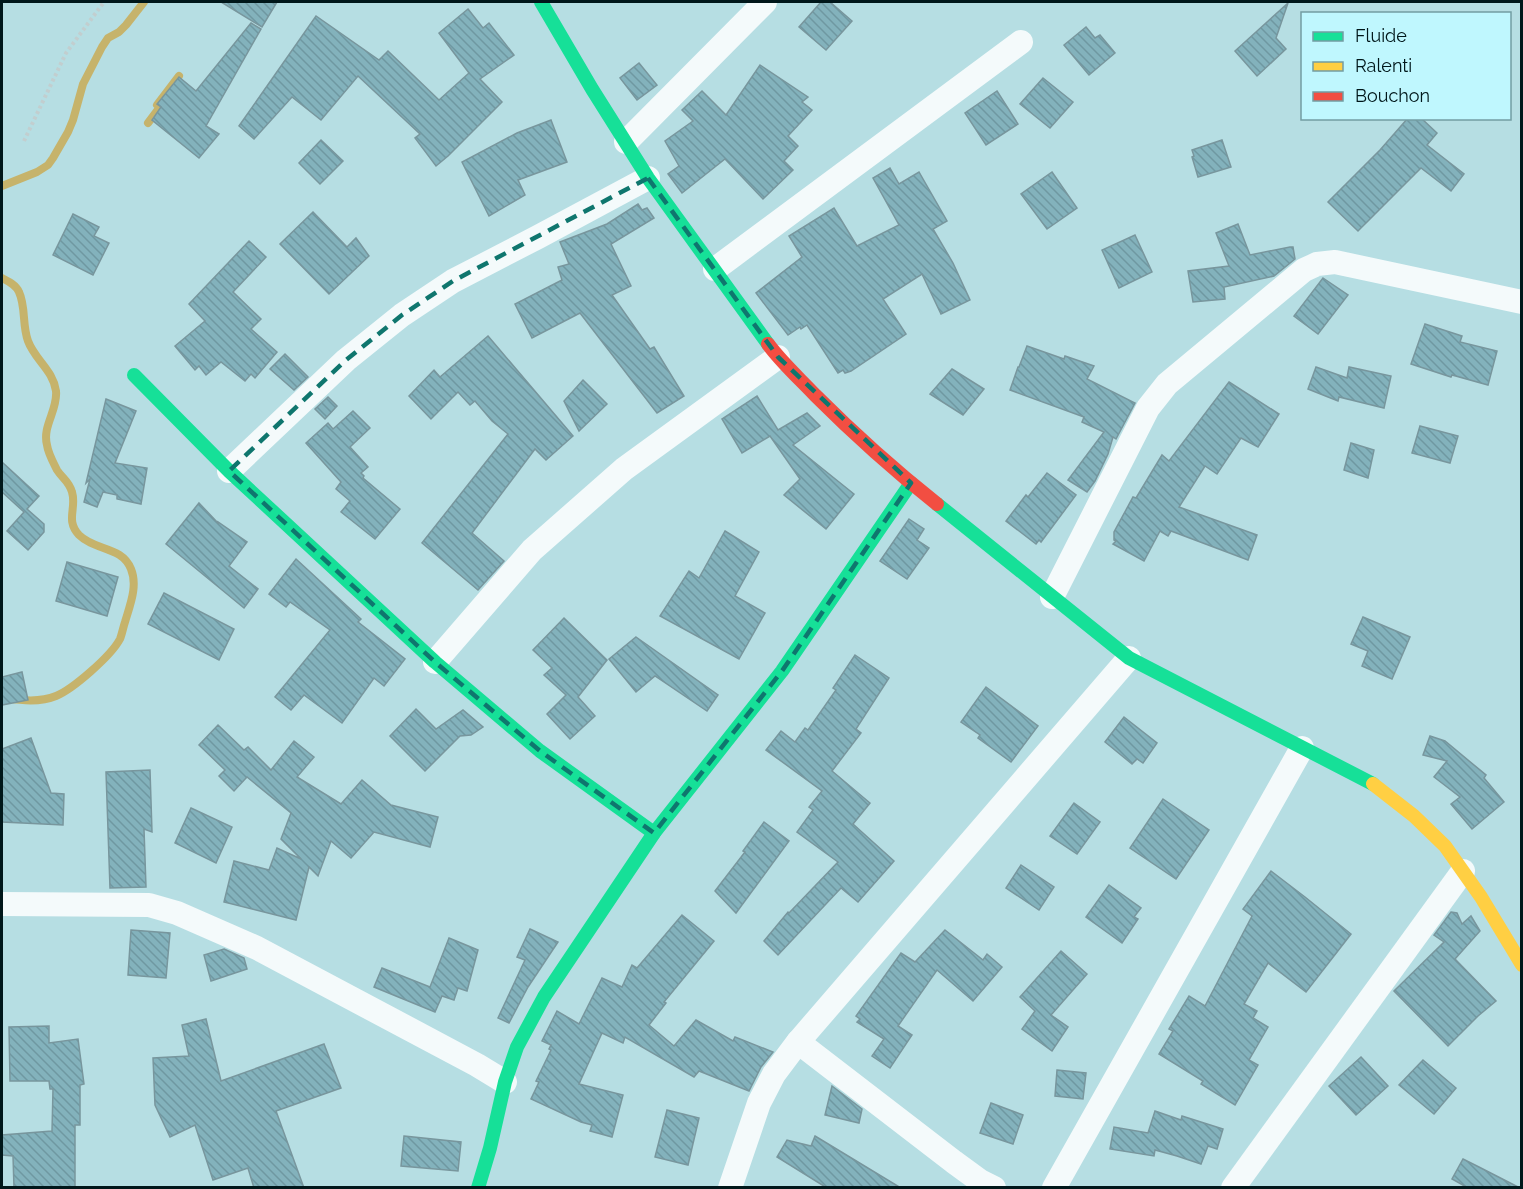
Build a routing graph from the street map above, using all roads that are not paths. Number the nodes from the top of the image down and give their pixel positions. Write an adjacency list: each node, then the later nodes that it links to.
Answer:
1 (541, 2): 4 (street)
2 (765, 2): 4 (street)
3 (1021, 42): 6 (street)
4 (626, 142): 5 (street)
5 (648, 178): 6 (street); 10 (street)
6 (715, 269): 8 (street)
7 (1521, 302): 12 (street)
8 (778, 357): 11 (street); 14 (street)
9 (134, 375): 10 (street)
10 (229, 471): 14 (street)
11 (911, 483): 12 (street); 16 (street)
12 (1052, 597): 13 (street)
13 (1129, 658): 15 (street); 20 (street)
14 (435, 662): 16 (street)
15 (1302, 748): 17 (street); 25 (street)
16 (654, 833): 21 (street)
17 (1463, 872): 19 (street); 26 (street)
18 (2, 904): 21 (street)
19 (1521, 965)
20 (798, 1042): 23 (street); 24 (street)
21 (505, 1082): 22 (street)
22 (478, 1188)
23 (730, 1188)
24 (994, 1188)
25 (1054, 1188)
26 (1233, 1188)

